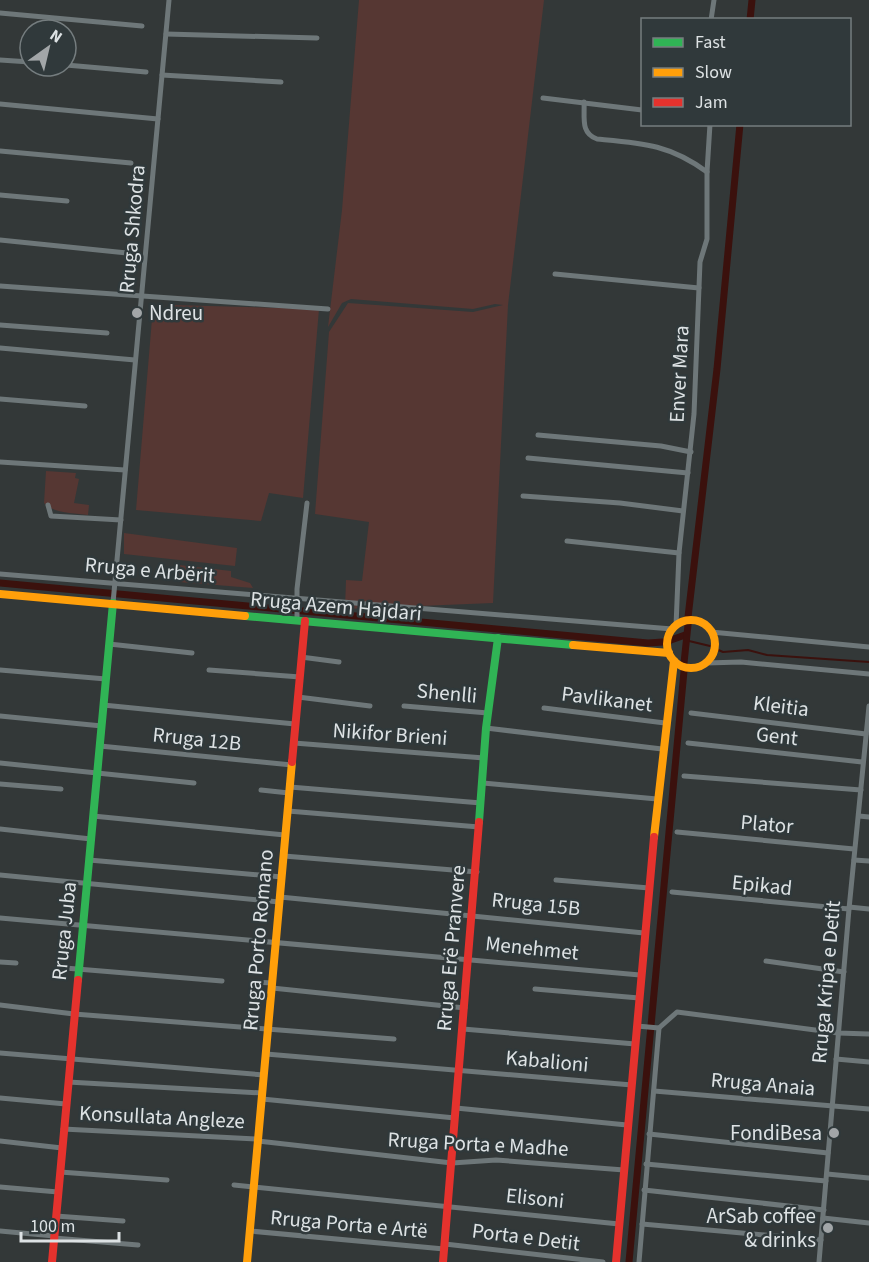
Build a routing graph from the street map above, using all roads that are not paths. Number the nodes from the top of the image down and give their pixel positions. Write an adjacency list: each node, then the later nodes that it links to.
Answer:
1 (169, 0): 6 (street, Rruga Shkodra)
2 (714, 0): 4 (street)
3 (0, 13): 5 (street)
4 (711, 18)
5 (142, 26)
6 (166, 34): 7 (street); 12 (street, Rruga Shkodra)
7 (317, 38)
8 (0, 60): 9 (street)
9 (18, 61)
10 (78, 66): 11 (street)
11 (146, 72)
12 (162, 75): 13 (street); 18 (street, Rruga Shkodra)
13 (281, 81)
14 (543, 98): 15 (street)
15 (584, 102): 17 (street); 22 (street)
16 (0, 104): 18 (street)
17 (641, 110)
18 (158, 119): 30 (street, Rruga Shkodra)
19 (711, 126): 22 (street, Enver Mara)
20 (0, 151): 21 (street)
21 (131, 163)
22 (706, 172): 29 (street, Enver Mara)
23 (0, 195): 24 (street)
24 (67, 201)
25 (0, 240): 26 (street)
26 (127, 253)
27 (555, 274): 29 (street)
28 (0, 286): 30 (street)
29 (699, 288): 39 (street, Enver Mara)
30 (143, 297): 31 (street); 35 (street, Rruga Shkodra)
31 (328, 309)
32 (0, 325): 33 (street)
33 (107, 333)
34 (0, 348): 35 (street)
35 (135, 360): 42 (street, Rruga Shkodra)
36 (0, 399): 37 (street)
37 (85, 406)
38 (538, 435): 39 (street)
39 (691, 452): 43 (street, Enver Mara)
40 (528, 458): 43 (street)
41 (0, 462): 42 (street)
42 (125, 470): 48 (street, Rruga Shkodra)
43 (688, 473): 47 (street, Enver Mara)
44 (523, 496): 47 (street)
45 (308, 503): 55 (street)
46 (48, 505): 48 (street)
47 (683, 511): 50 (street, Enver Mara)
48 (121, 520): 52 (street, Rruga Shkodra)
49 (567, 541): 50 (street)
50 (679, 554): 57 (street, Enver Mara)
51 (0, 574): 52 (street, Rruga e Arbërit)
52 (115, 584): 54 (street, Rruga Shkodra); 55 (street, Rruga e Arbërit)
53 (0, 594): 54 (street, Rruga Azem Hajdari)
54 (114, 597): 56 (street, Rruga Azem Hajdari); 60 (street, Rruga Juba)
55 (297, 601): 56 (street); 57 (street, Rruga e Arbërit)
56 (300, 618): 59 (street, Rruga Azem Hajdari); 64 (street, Rruga Porto Romano)
57 (674, 628): 58 (street); 63 (street)
58 (711, 632): 61 (street); 67 (street)
59 (498, 638): 63 (street, Rruga Azem Hajdari); 79 (street, Rruga Erë Pranvere)
60 (109, 644): 62 (street); 72 (street, Rruga Juba)
61 (869, 647)
62 (192, 653)
63 (669, 653): 65 (street)
64 (301, 657): 66 (street); 71 (street, Rruga Porto Romano)
65 (674, 661): 67 (street); 82 (street)
66 (339, 662)
67 (706, 663): 70 (street)
68 (0, 670): 72 (street)
69 (209, 670): 71 (street)
70 (869, 674)
71 (300, 677): 73 (street, Rruga Porto Romano)
72 (106, 679): 74 (street, Rruga Juba)
73 (298, 697): 75 (street); 83 (street, Rruga Porto Romano)
74 (104, 705): 83 (street); 84 (street, Rruga Juba)
75 (370, 706)
76 (404, 706): 79 (street, Shenlli)
77 (869, 706): 86 (street, Rruga Kripa e Detit)
78 (544, 708): 82 (street, Pavlikanet)
79 (488, 713): 85 (street, Rruga Erë Pranvere)
80 (691, 713): 86 (street, Kleitia)
81 (0, 716): 84 (street)
82 (665, 723): 90 (street)
83 (295, 724): 87 (street, Rruga Porto Romano)
84 (102, 726): 89 (street, Rruga Juba)
85 (486, 728): 90 (street); 91 (street, Rruga Erë Pranvere)
86 (867, 731): 92 (street, Rruga Kripa e Detit)
87 (294, 743): 91 (street, Nikifor Brieni); 94 (street, Rruga Porto Romano)
88 (688, 743): 92 (street, Gent)
89 (100, 746): 94 (street, Rruga 12B); 97 (street, Rruga Juba)
90 (662, 749): 106 (street)
91 (484, 758): 100 (street, Rruga Erë Pranvere)
92 (862, 762): 95 (street, Rruga Kripa e Detit)
93 (0, 763): 97 (street)
94 (292, 765): 104 (street, Rruga Porto Romano)
95 (862, 772): 96 (street); 105 (street, Rruga Kripa e Detit)
96 (869, 773)
97 (96, 774): 99 (street); 109 (street, Rruga Juba)
98 (684, 777): 105 (street)
99 (194, 783)
100 (483, 783): 106 (street); 107 (street, Rruga Erë Pranvere)
101 (0, 784): 102 (street)
102 (61, 789)
103 (261, 790): 104 (street)
104 (289, 790): 107 (street); 108 (street, Rruga Porto Romano)
105 (861, 790): 110 (street, Rruga Kripa e Detit)
106 (657, 799): 127 (street)
107 (481, 803): 112 (street, Rruga Erë Pranvere)
108 (288, 811): 112 (street); 115 (street, Rruga Porto Romano)
109 (93, 816): 115 (street); 116 (street, Rruga Juba)
110 (859, 816): 111 (street); 117 (street, Rruga Kripa e Detit)
111 (869, 817)
112 (479, 827): 122 (street, Rruga Erë Pranvere)
113 (0, 829): 116 (street)
114 (678, 832): 117 (street, Plator)
115 (285, 835): 118 (street, Rruga Porto Romano)
116 (91, 838): 119 (street, Rruga Juba)
117 (854, 849): 120 (street, Rruga Kripa e Detit)
118 (284, 856): 122 (street); 124 (street, Rruga Porto Romano)
119 (88, 860): 124 (street); 126 (street, Rruga Juba)
120 (854, 860): 121 (street); 130 (street, Rruga Kripa e Detit)
121 (869, 861)
122 (477, 872): 132 (street, Rruga Erë Pranvere)
123 (0, 875): 126 (street, Rruga 15B)
124 (282, 877): 129 (street, Rruga Porto Romano)
125 (556, 880): 127 (street)
126 (86, 882): 129 (street, Rruga 15B); 134 (street, Rruga Juba)
127 (649, 888): 135 (street)
128 (672, 892): 130 (street, Epikad)
129 (280, 899): 132 (street, Rruga 15B); 136 (street, Rruga Porto Romano)
130 (849, 908): 131 (street, Epikad); 143 (street, Rruga Kripa e Detit)
131 (869, 909)
132 (473, 914): 135 (street, Rruga 15B); 137 (street, Rruga Erë Pranvere)
133 (0, 918): 134 (street, Menehmet)
134 (82, 926): 136 (street, Menehmet); 142 (street, Rruga Juba)
135 (644, 933): 144 (street)
136 (276, 941): 137 (street, Menehmet); 147 (street, Rruga Porto Romano)
137 (468, 959): 144 (street, Menehmet); 151 (street, Rruga Erë Pranvere)
138 (766, 961): 143 (street)
139 (0, 962): 140 (street)
140 (15, 963)
141 (65, 968): 142 (street)
142 (78, 968): 145 (street); 152 (street, Rruga Juba)
143 (844, 972): 157 (street, Rruga Kripa e Detit)
144 (640, 975): 149 (street)
145 (222, 981)
146 (252, 982): 147 (street)
147 (272, 986): 151 (street); 156 (street, Rruga Porto Romano)
148 (535, 989): 149 (street)
149 (639, 998): 153 (street)
150 (0, 1005): 152 (street)
151 (465, 1008): 155 (street, Rruga Erë Pranvere)
152 (74, 1014): 156 (street); 164 (street, Rruga Juba)
153 (637, 1026): 154 (street); 160 (street)
154 (658, 1028): 157 (street); 170 (street)
155 (463, 1029): 160 (street); 166 (street, Rruga Erë Pranvere)
156 (268, 1030): 159 (street); 162 (street, Rruga Porto Romano)
157 (838, 1033): 158 (street); 163 (street, Rruga Kripa e Detit)
158 (869, 1034)
159 (393, 1039)
160 (635, 1044): 169 (street)
161 (0, 1053): 164 (street)
162 (266, 1054): 166 (street, Kabalioni); 167 (street, Rruga Porto Romano)
163 (836, 1059): 165 (street); 174 (street, Rruga Kripa e Detit)
164 (70, 1060): 167 (street); 168 (street, Rruga Juba)
165 (869, 1062)
166 (460, 1069): 169 (street, Kabalioni); 175 (street, Rruga Erë Pranvere)
167 (264, 1074): 171 (street, Rruga Porto Romano)
168 (68, 1082): 171 (street); 173 (street, Rruga Juba)
169 (632, 1085): 178 (street)
170 (654, 1091): 174 (street, Rruga Anaia); 180 (street)
171 (262, 1096): 177 (street); 181 (street, Rruga Porto Romano)
172 (0, 1098): 173 (street)
173 (66, 1104): 179 (street, Rruga Juba)
174 (832, 1106): 176 (street, Rruga Anaia); 184 (street, Rruga Kripa e Detit)
175 (456, 1108): 177 (street, Rruga Erë Pranvere); 178 (street)
176 (869, 1109)
177 (455, 1118): 185 (street, Rruga Erë Pranvere)
178 (627, 1125): 187 (street)
179 (63, 1129): 181 (street, Konsullata Angleze); 183 (street, Rruga Juba)
180 (649, 1134): 184 (street); 186 (street)
181 (258, 1140): 185 (street, Rruga Porta e Madhe); 195 (street, Rruga Porto Romano)
182 (0, 1141): 183 (street)
183 (62, 1148): 188 (street, Rruga Juba)
184 (828, 1153): 189 (street, Rruga Kripa e Detit)
185 (452, 1163): 187 (street, Rruga Porta e Madhe); 198 (street, Rruga Erë Pranvere)
186 (646, 1164): 192 (street); 196 (street)
187 (624, 1170): 204 (street)
188 (60, 1172): 191 (street); 197 (street, Rruga Juba)
189 (827, 1174): 190 (street); 192 (street, Rruga Kripa e Detit)
190 (869, 1178)
191 (167, 1180)
192 (826, 1181): 199 (street, Rruga Kripa e Detit)
193 (234, 1185): 195 (street, Rruga Porta e Artë)
194 (0, 1187): 197 (street)
195 (254, 1187): 198 (street, Rruga Porta e Artë); 206 (street, Rruga Porto Romano)
196 (644, 1190): 199 (street); 205 (street)
197 (58, 1192): 200 (street, Rruga Juba)
198 (448, 1205): 204 (street, Elisoni); 211 (street, Rruga Erë Pranvere)
199 (824, 1210): 201 (street, Rruga Kripa e Detit)
200 (56, 1216): 202 (street); 208 (street, Rruga Juba)
201 (823, 1218): 203 (street); 209 (street, Rruga Kripa e Detit)
202 (123, 1221)
203 (869, 1222)
204 (619, 1224): 216 (street)
205 (642, 1224): 209 (street); 217 (street)
206 (250, 1231): 211 (street, Rruga Porta e Artë); 213 (street, Rruga Porto Romano)
207 (0, 1232): 208 (street)
208 (54, 1237): 210 (street); 212 (street, Rruga Juba)
209 (821, 1240): 218 (street, Rruga Kripa e Detit)
210 (138, 1245)
211 (445, 1247): 214 (street, Rruga Erë Pranvere); 215 (street, Porta e Detit)
212 (52, 1262)
213 (247, 1262)
214 (443, 1262)
215 (603, 1262)
216 (616, 1262)
217 (639, 1262)
218 (819, 1262)

